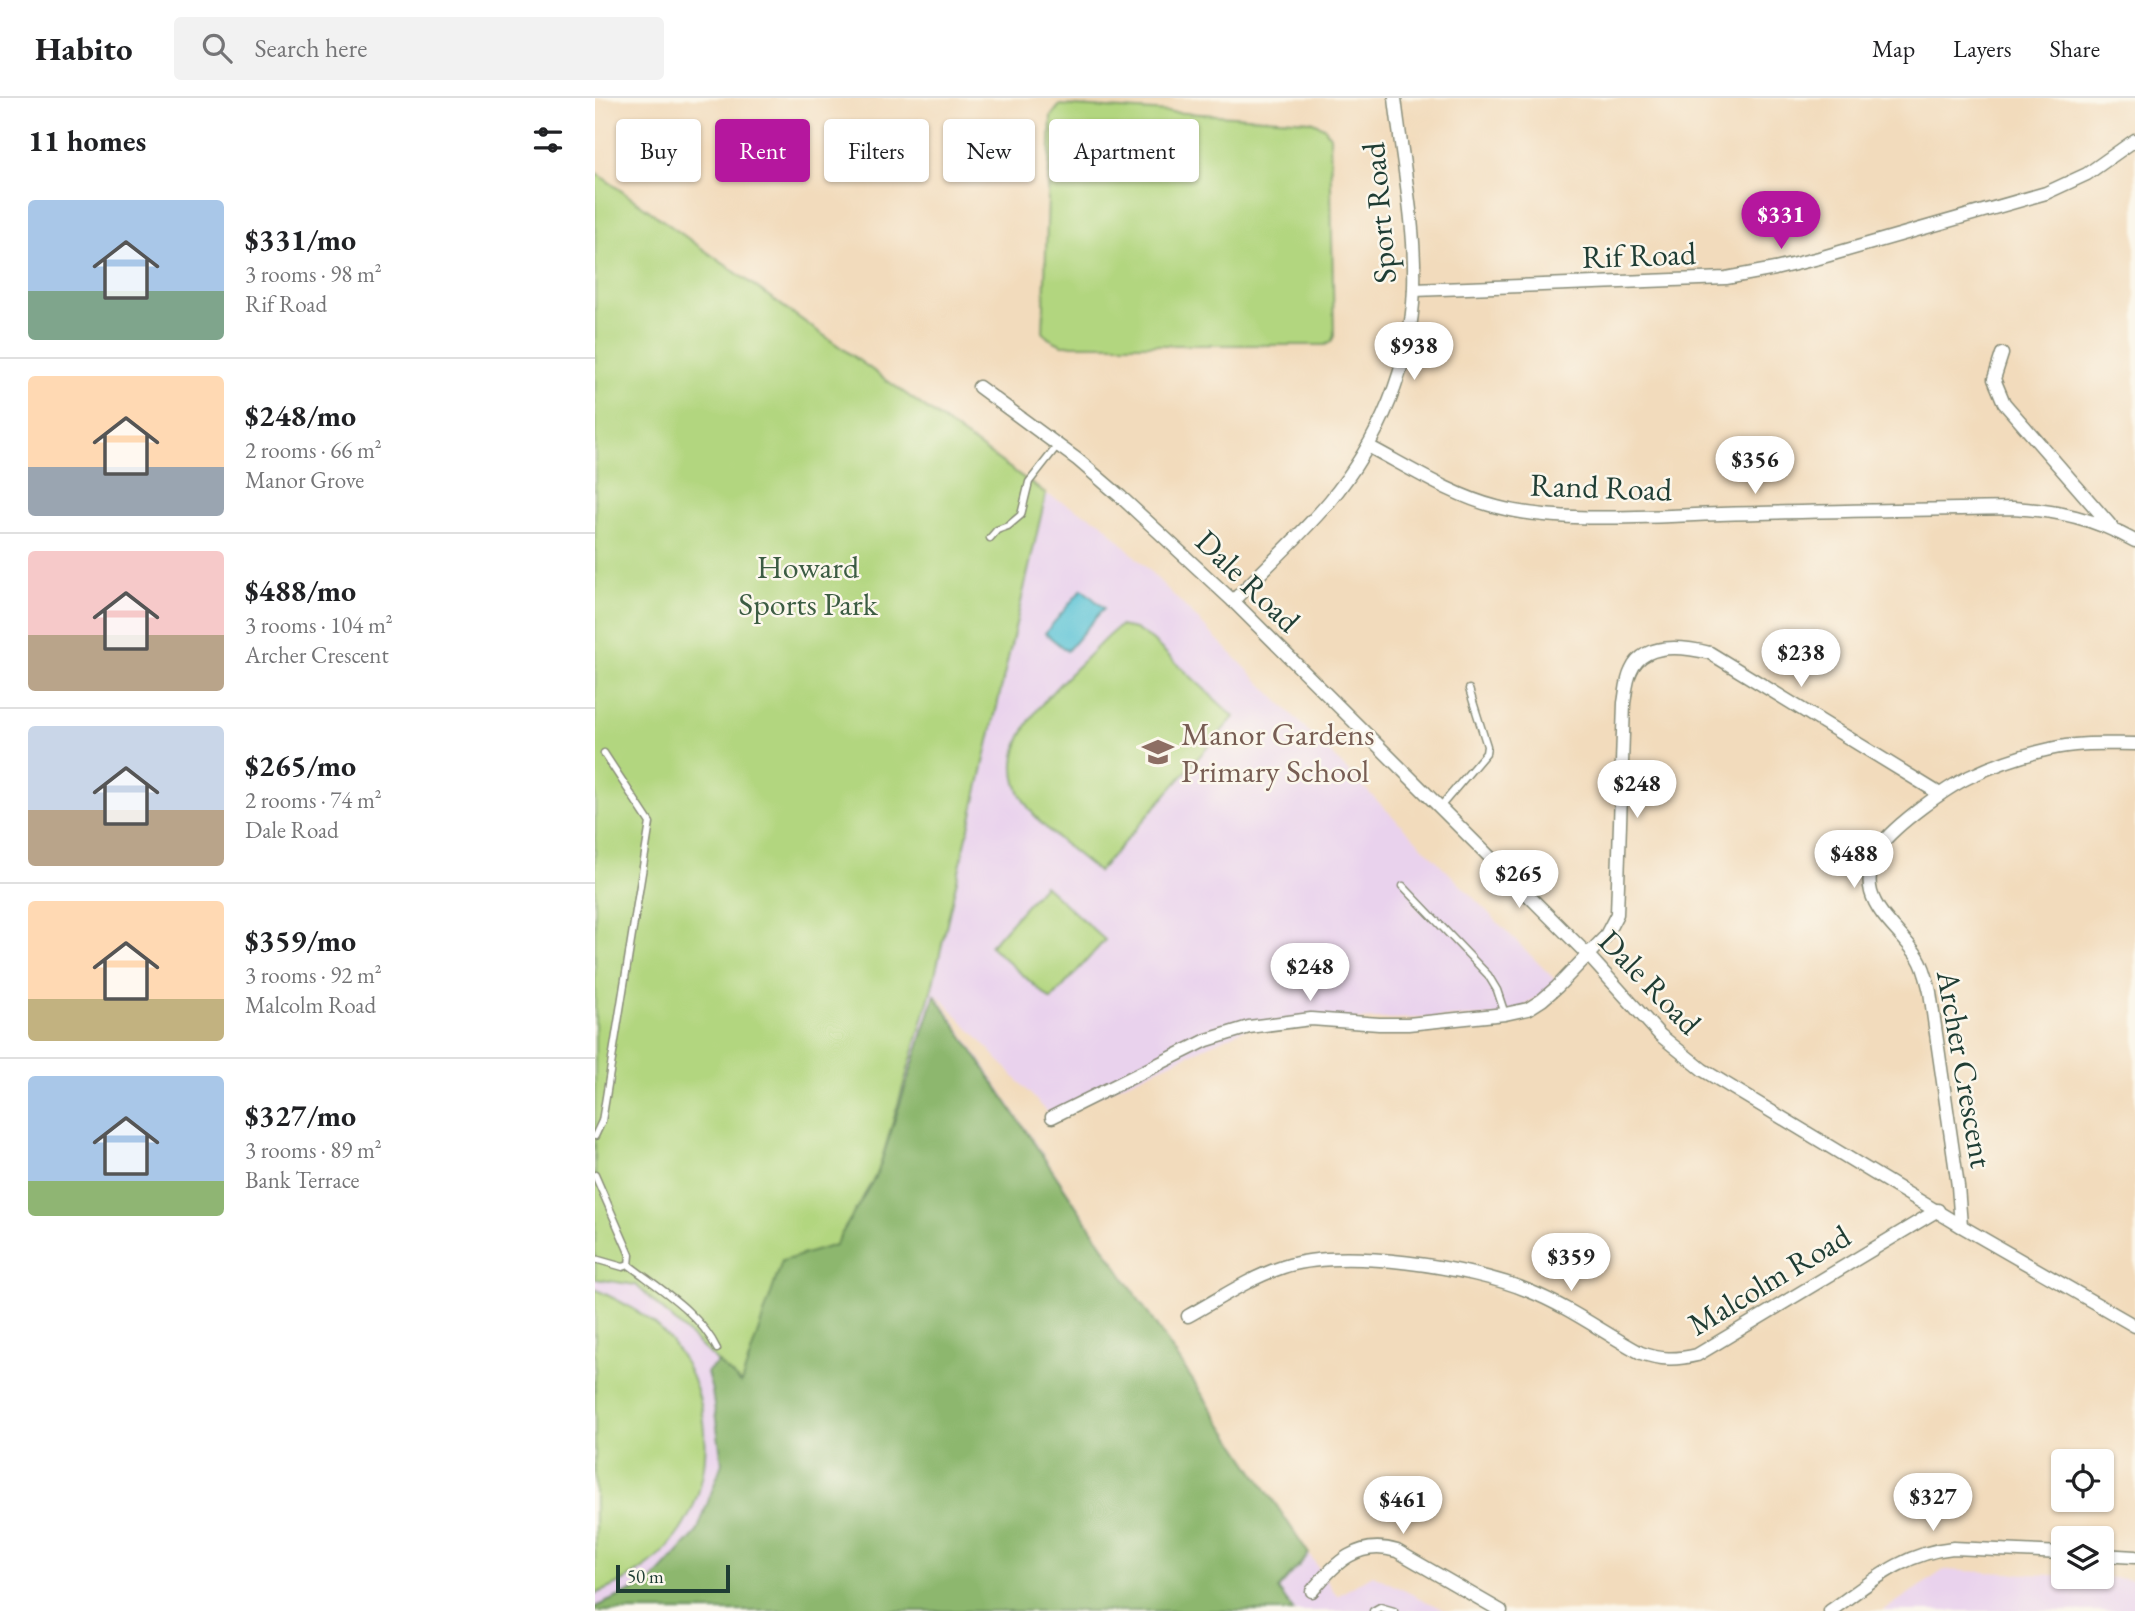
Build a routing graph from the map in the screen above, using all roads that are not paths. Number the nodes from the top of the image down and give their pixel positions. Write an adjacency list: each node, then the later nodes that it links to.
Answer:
1 (1395, 98): 3 (street, Sport Road)
2 (2135, 140): 3 (street, Rif Road)
3 (1413, 290): 7 (street, Sport Road)
4 (2002, 354): 8 (street)
5 (979, 387): 6 (street, Dale Road)
6 (1058, 445): 9 (lane); 11 (street, Dale Road)
7 (1368, 446): 8 (street, Rand Road); 11 (street, Sport Road)
8 (2113, 529): 10 (street, Rand Road)
9 (990, 538)
10 (2135, 541)
11 (1233, 601): 16 (street, Dale Road)
12 (1469, 690): 16 (lane)
13 (2135, 744): 15 (street, Archer Crescent)
14 (604, 753): 21 (lane)
15 (1940, 794): 18 (street); 24 (street, Archer Crescent)
16 (1440, 807): 18 (street, Dale Road)
17 (1403, 886): 19 (lane)
18 (1587, 954): 19 (street); 23 (street, Dale Road)
19 (1505, 1014): 20 (street)
20 (1052, 1118)
21 (595, 1136)
22 (595, 1175): 26 (lane)
23 (1938, 1210): 24 (street, Dale Road); 27 (street, Malcolm Road)
24 (1961, 1226): 28 (street, Dale Road)
25 (595, 1259): 26 (lane)
26 (629, 1265): 29 (lane)
27 (1188, 1316)
28 (2135, 1326)
29 (717, 1349)
30 (2051, 1552): 37 (street)
31 (2114, 1556): 32 (street)
32 (2135, 1557)
33 (1312, 1591): 36 (street)
34 (1373, 1611): 35 (lane)
35 (1394, 1611)
36 (1501, 1611)
37 (1830, 1611)

